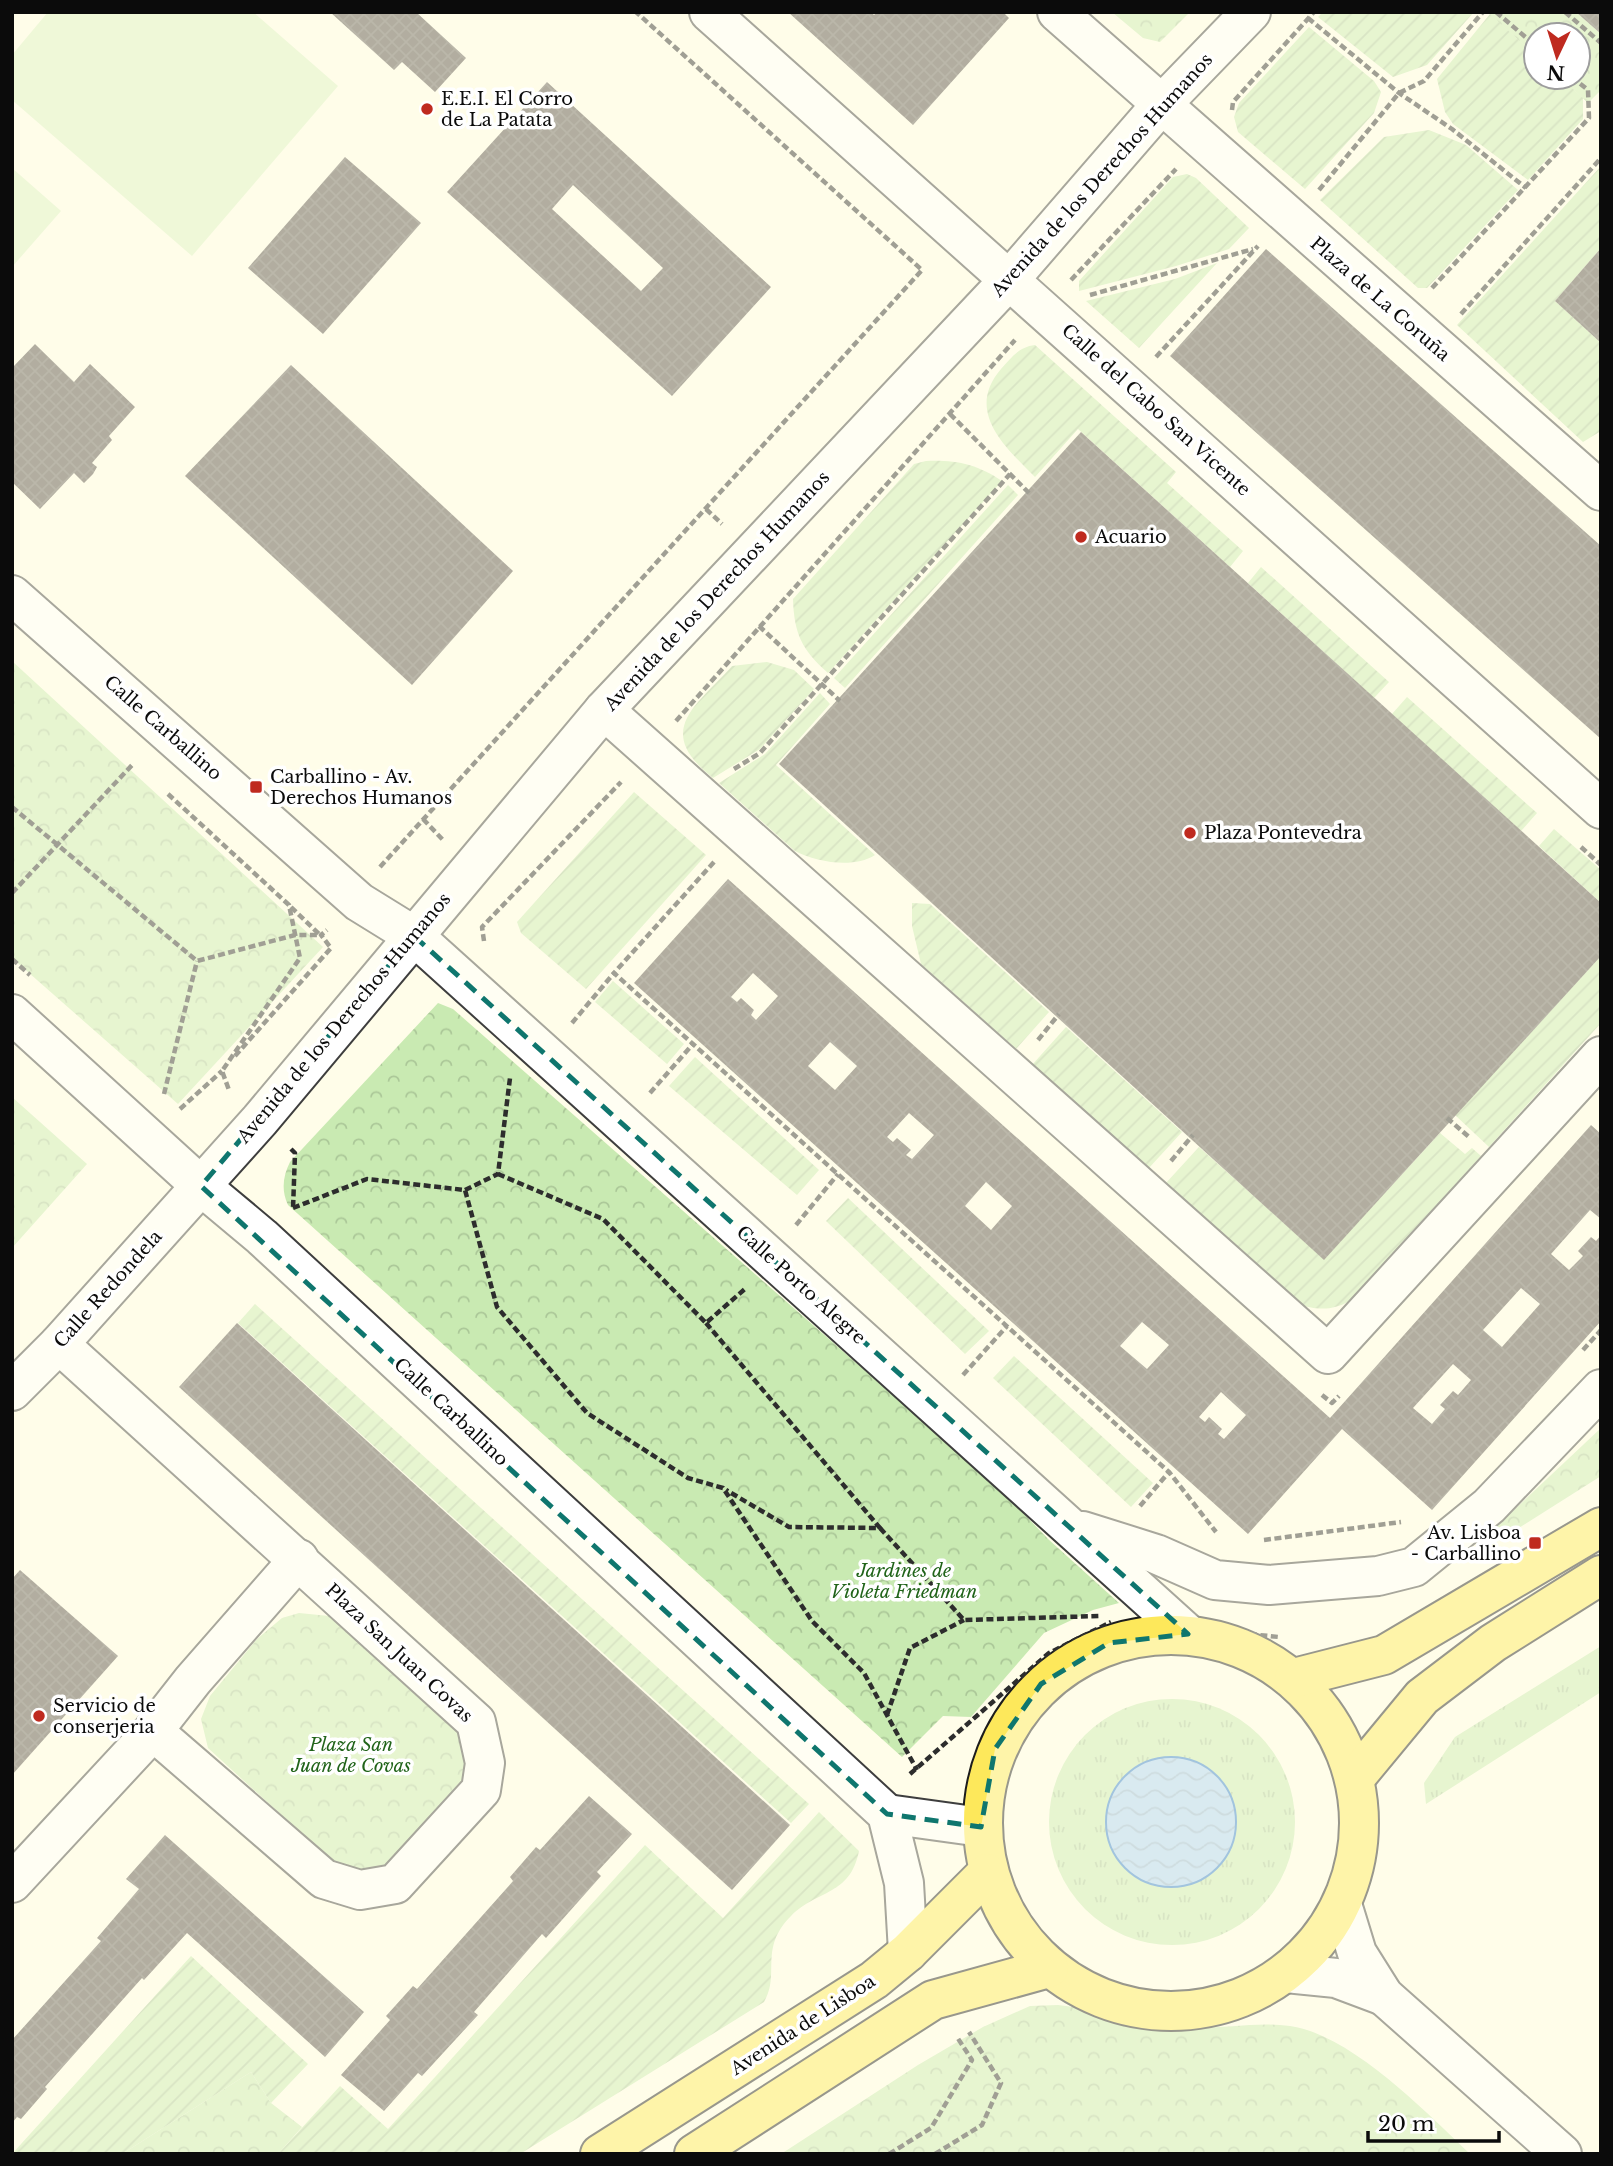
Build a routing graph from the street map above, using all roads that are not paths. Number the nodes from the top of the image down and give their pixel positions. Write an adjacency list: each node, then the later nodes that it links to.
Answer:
1 (709, 12): 5 (street, Calle del Cabo San Vicente)
2 (1057, 12): 4 (street, Plaza de La Coruña)
3 (1251, 12): 4 (street, Avenida de los Derechos Humanos)
4 (1160, 106): 5 (street, Avenida de los Derechos Humanos); 6 (street, Plaza de La Coruña)
5 (1010, 279): 8 (street, Avenida de los Derechos Humanos); 9 (street, Calle del Cabo San Vicente)
6 (1601, 491)
7 (12, 595): 10 (street, Calle Carballino)
8 (604, 710): 10 (street, Avenida de los Derechos Humanos); 12 (street)
9 (1601, 809)
10 (414, 936): 13 (street, Avenida de los Derechos Humanos); 17 (street, Calle Porto Alegre)
11 (12, 1014): 13 (street, Calle Carballino)
12 (1601, 1056)
13 (201, 1186): 14 (street, Calle Redondela); 25 (street, Calle Carballino)
14 (59, 1344): 16 (street, Calle Redondela); 19 (street, Plaza San Juan Covas)
15 (1601, 1389): 17 (street)
16 (12, 1391)
17 (1070, 1526): 21 (street, Calle Porto Alegre)
18 (1601, 1527): 22 (main road)
19 (299, 1559): 23 (street); 23 (street, Plaza San Juan Covas)
20 (1601, 1576): 24 (main road)
21 (1188, 1634): 22 (main road); 26 (main road)
22 (1294, 1678): 24 (main road)
23 (153, 1731): 28 (street)
24 (1355, 1778): 29 (main road)
25 (887, 1814): 26 (street); 30 (street)
26 (981, 1827): 27 (main road)
27 (988, 1873): 30 (main road, Avenida de Lisboa); 31 (main road)
28 (12, 1883)
29 (1342, 1904): 32 (main road); 33 (street)
30 (908, 1952): 34 (main road, Avenida de Lisboa)
31 (1049, 1968): 32 (main road); 35 (main road)
32 (1286, 1973): 33 (street)
33 (1384, 1996): 36 (street)
34 (600, 2154)
35 (694, 2154)
36 (1562, 2154)

